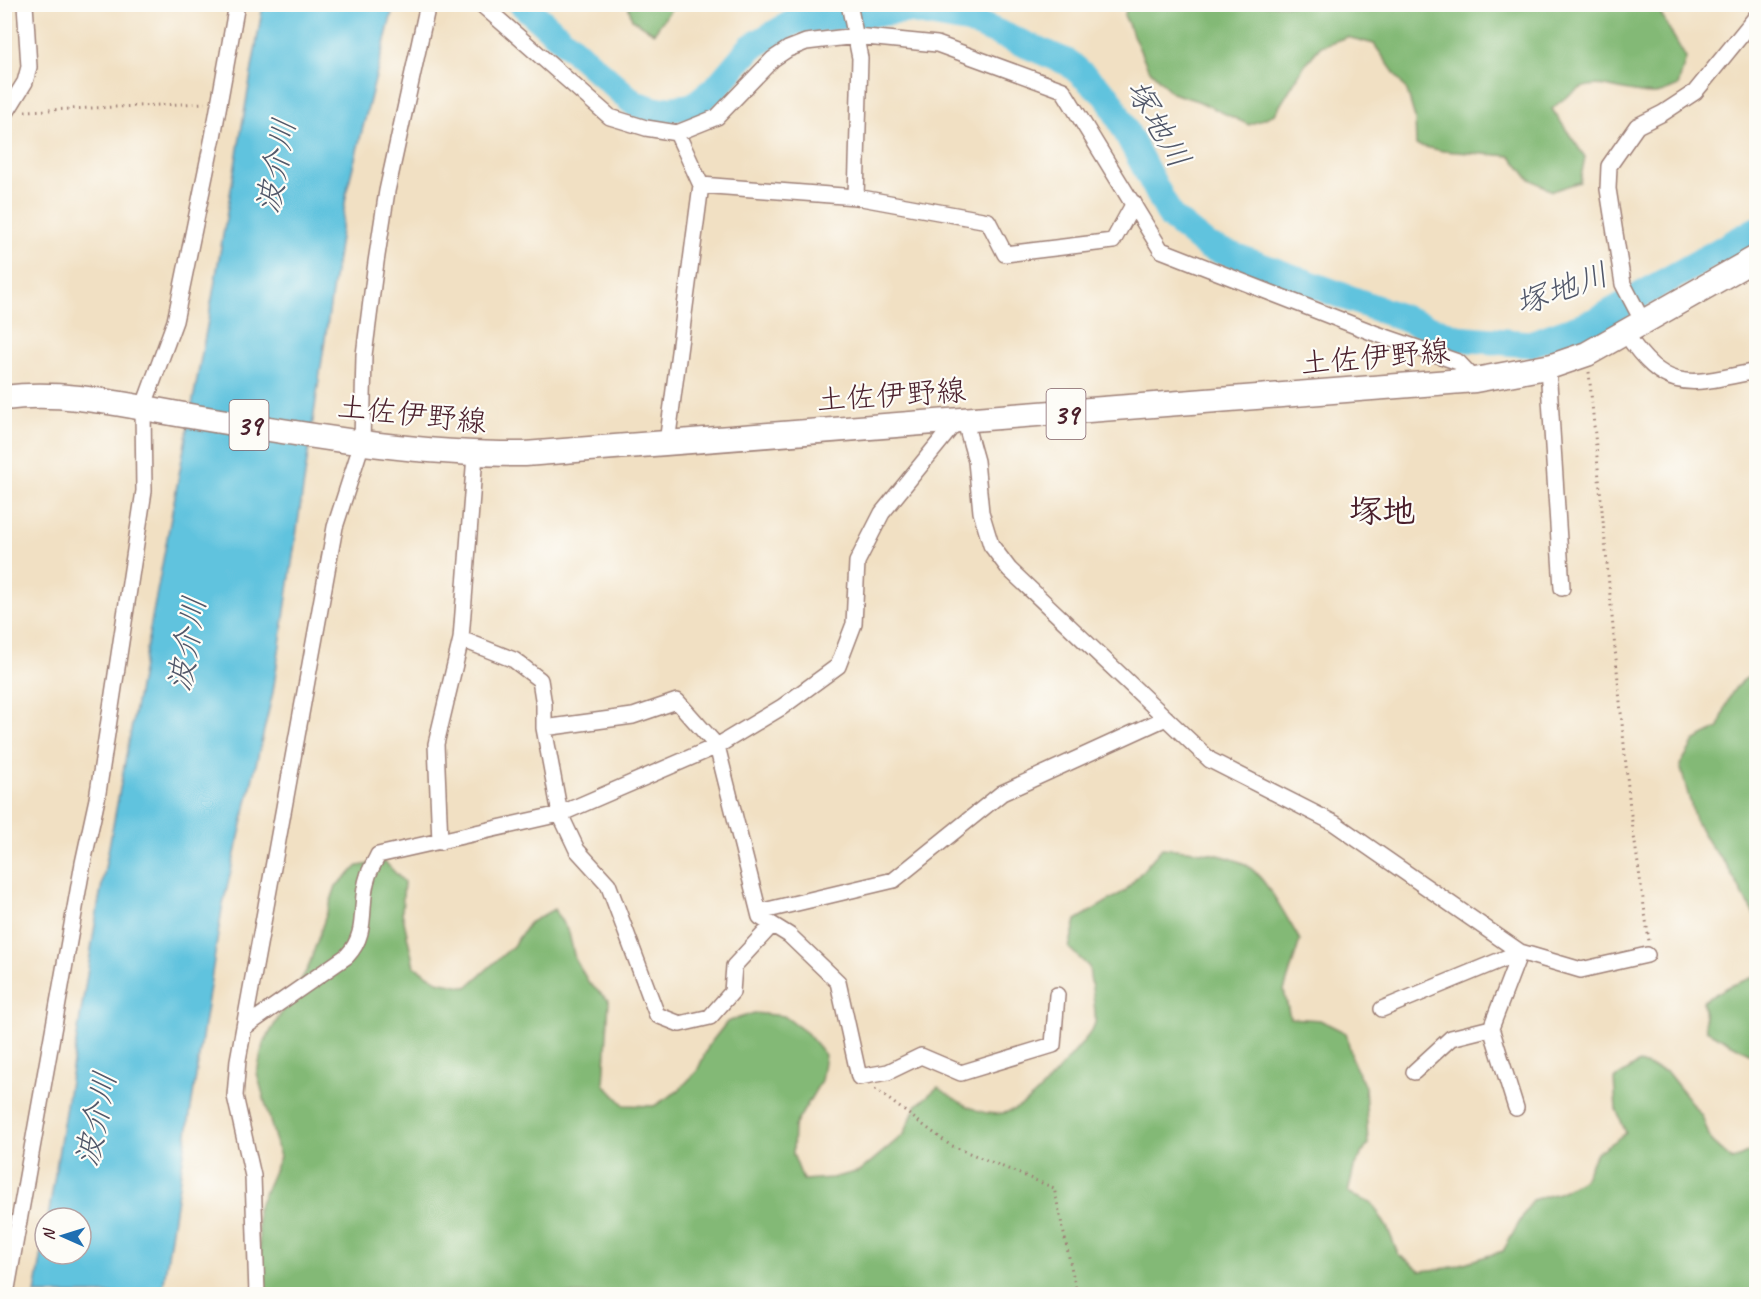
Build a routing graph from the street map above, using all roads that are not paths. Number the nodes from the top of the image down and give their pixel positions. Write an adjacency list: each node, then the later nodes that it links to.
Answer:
1 (24, 4): 8 (street)
2 (237, 4): 19 (street)
3 (428, 4): 21 (street)
4 (481, 4): 9 (street)
5 (849, 4): 7 (street)
6 (1756, 17): 14 (street)
7 (856, 36): 9 (street); 11 (street); 12 (street)
8 (5, 113)
9 (677, 133): 10 (street)
10 (700, 185): 11 (street); 22 (street)
11 (856, 197): 12 (street)
12 (1134, 202): 17 (street)
13 (1756, 258): 14 (main road, 土佐伊野線 / 39)
14 (1635, 329): 15 (main road, 土佐伊野線 / 39); 16 (street)
15 (1548, 367): 17 (main road, 土佐伊野線 / 39); 24 (street)
16 (1756, 371)
17 (1475, 380): 20 (main road, 土佐伊野線 / 39)
18 (4, 398): 19 (main road, 土佐伊野線 / 39)
19 (146, 409): 21 (main road, 土佐伊野線 / 39); 41 (street)
20 (960, 422): 22 (main road, 土佐伊野線 / 39); 26 (street); 28 (street)
21 (355, 442): 23 (main road, 土佐伊野線 / 39); 37 (street)
22 (668, 443): 23 (main road, 土佐伊野線 / 39)
23 (475, 455): 25 (street)
24 (1562, 588)
25 (461, 639): 27 (street); 30 (street)
26 (1166, 718): 31 (street); 33 (street)
27 (544, 728): 28 (street); 29 (street)
28 (717, 746): 29 (street); 31 (street)
29 (560, 814): 30 (street); 32 (street)
30 (440, 842): 37 (street)
31 (759, 912): 32 (street)
32 (772, 925): 35 (street)
33 (1520, 952): 34 (street); 36 (street); 38 (street)
34 (1647, 955)
35 (1057, 994)
36 (1382, 1009)
37 (246, 1026): 42 (street)
38 (1491, 1028): 39 (street); 40 (street)
39 (1414, 1072)
40 (1516, 1108)
41 (6, 1294)
42 (257, 1294)

